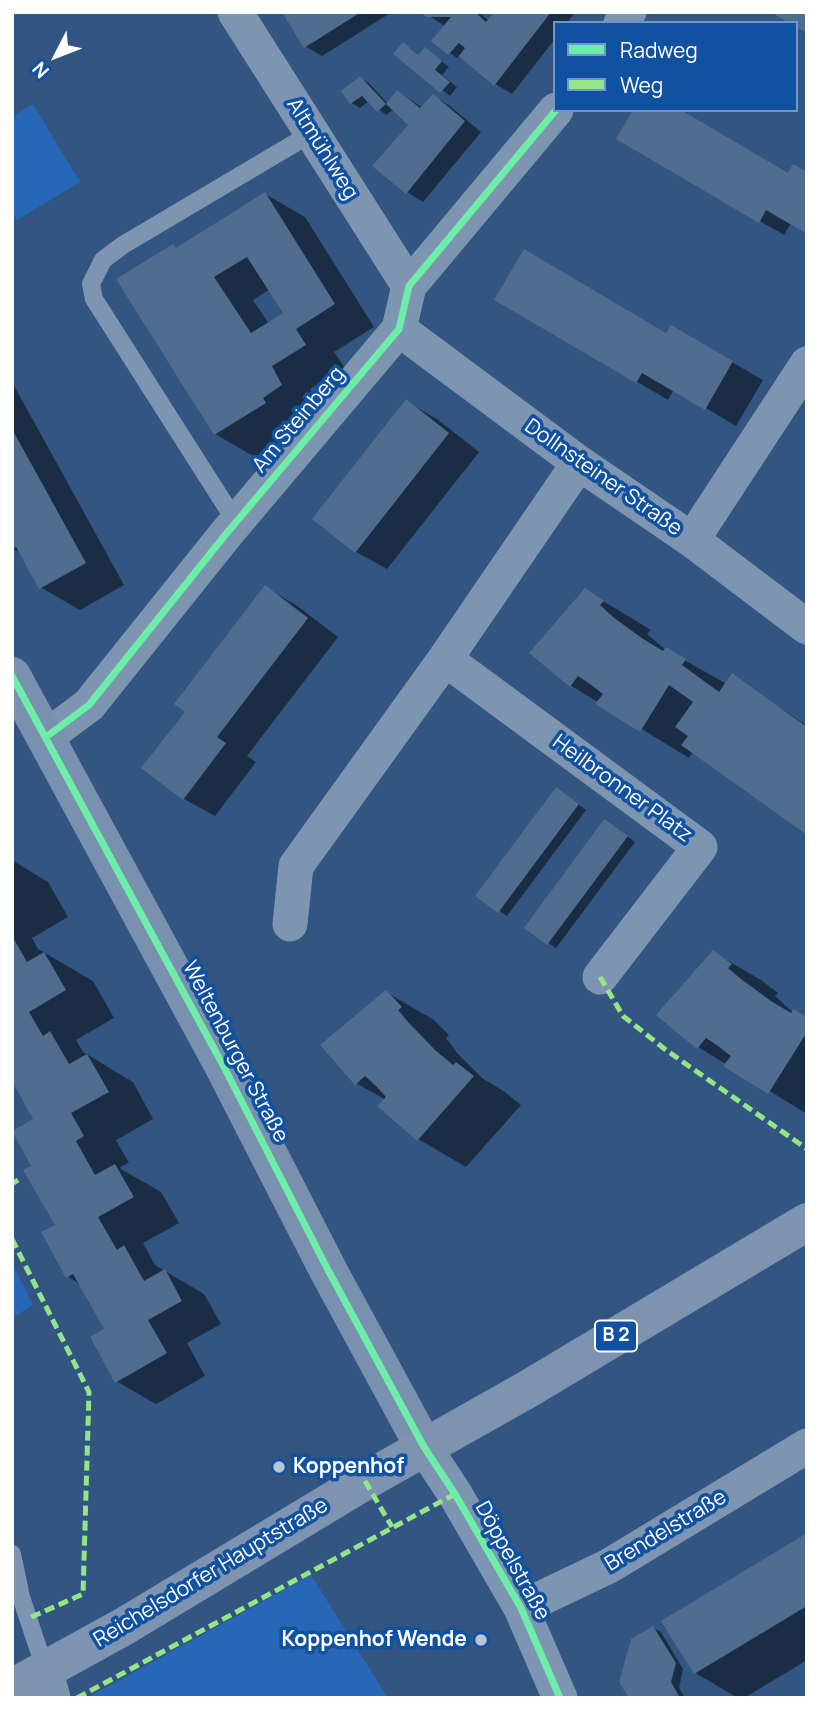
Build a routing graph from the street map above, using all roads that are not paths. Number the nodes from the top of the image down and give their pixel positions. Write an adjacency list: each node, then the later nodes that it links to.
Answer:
1 (235, 12): 3 (street, Altmühlweg)
2 (554, 112): 4 (street, Am Steinberg)
3 (312, 133): 4 (street, Altmühlweg); 8 (lane)
4 (409, 285): 5 (street, Am Steinberg)
5 (398, 329): 7 (street, Dollnsteiner Straße); 8 (street, Am Steinberg)
6 (807, 364): 9 (street)
7 (579, 463): 9 (street, Dollnsteiner Straße); 11 (street)
8 (236, 522): 13 (street, Am Steinberg)
9 (692, 540): 10 (street, Dollnsteiner Straße)
10 (807, 627)
11 (445, 659): 14 (street); 15 (street, Heilbronner Platz)
12 (12, 676): 13 (street, Weltenburger Straße)
13 (46, 737): 18 (street, Weltenburger Straße)
14 (290, 924)
15 (600, 977)
16 (807, 1222): 18 (main road, Reichelsdorfer Hauptstraße / B 2)
17 (807, 1446): 20 (street, Brendelstraße)
18 (424, 1447): 20 (street, Döppelstraße); 21 (main road, Reichelsdorfer Hauptstraße / B 2)
19 (12, 1554): 21 (lane)
20 (521, 1608): 23 (street, Döppelstraße)
21 (49, 1683): 22 (main road, Reichelsdorfer Hauptstraße / B 2)
22 (12, 1688)
23 (560, 1698)

